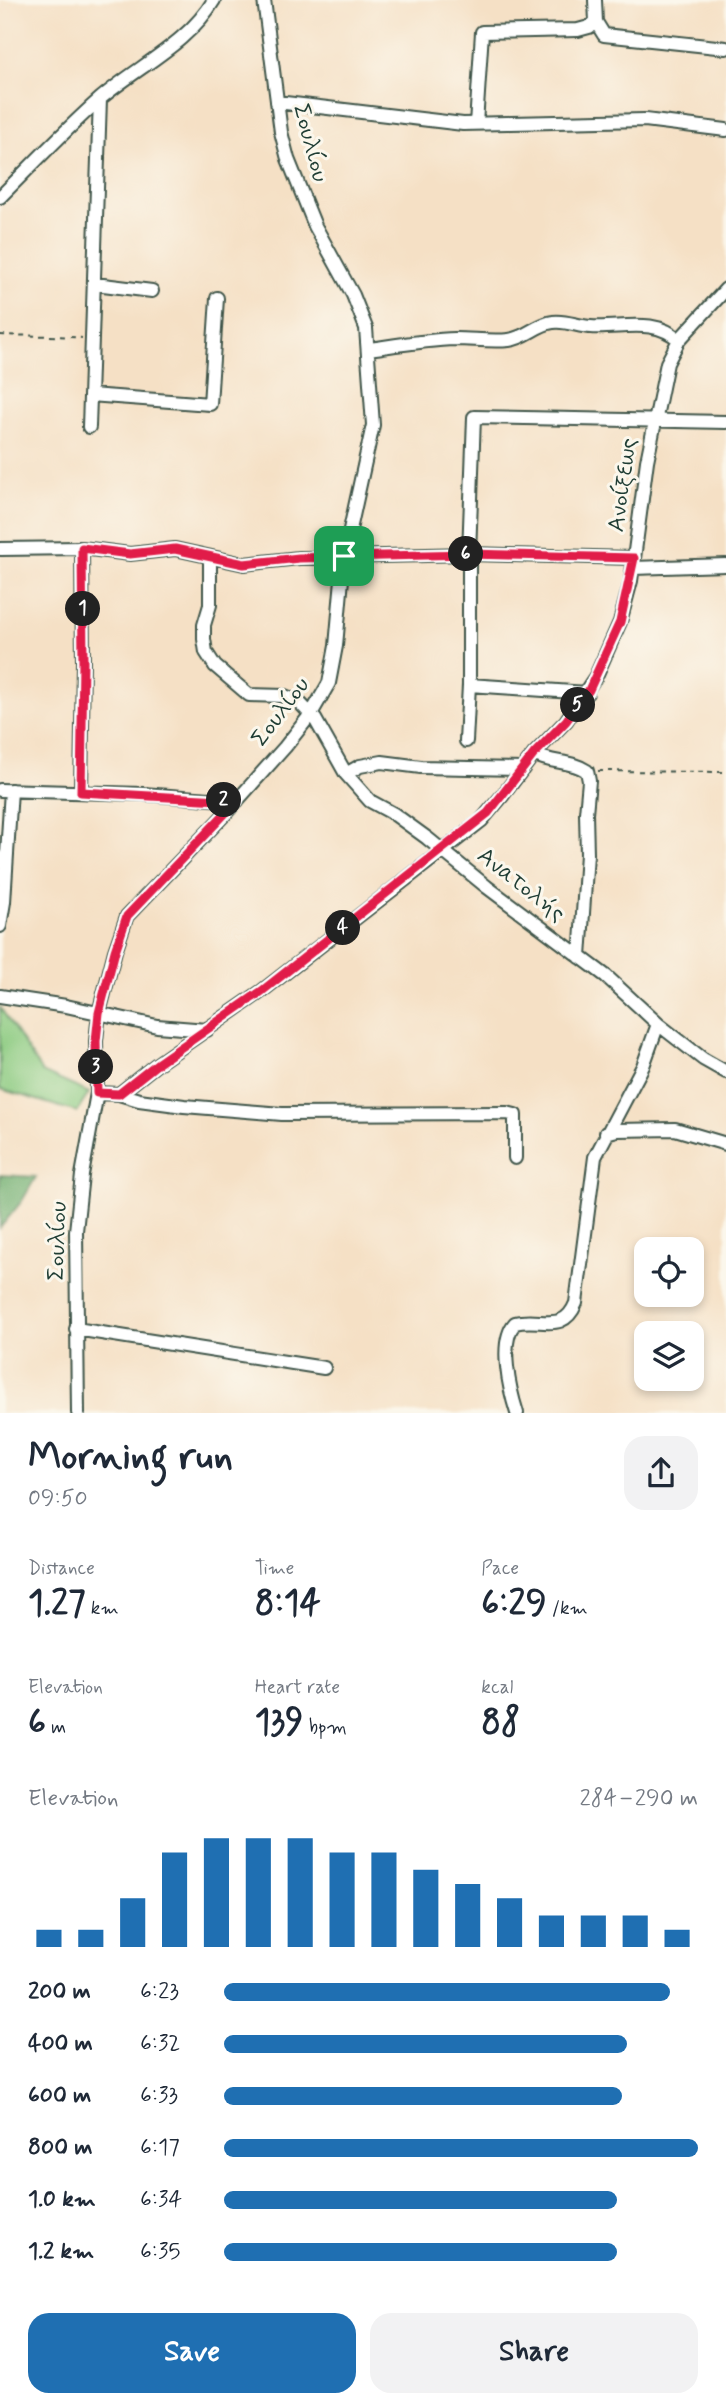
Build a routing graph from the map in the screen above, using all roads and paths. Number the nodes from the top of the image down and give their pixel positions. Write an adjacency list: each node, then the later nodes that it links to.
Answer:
1 (214, 0): 6 (street)
2 (264, 0): 7 (street, Σουλίου)
3 (595, 0): 4 (street)
4 (596, 22): 5 (street); 8 (street)
5 (726, 48)
6 (100, 99): 10 (street); 11 (street)
7 (276, 102): 8 (street); 18 (street, Σουλίου)
8 (475, 124): 9 (street)
9 (726, 131)
10 (0, 197)
11 (95, 284): 13 (street); 16 (street)
12 (726, 289): 17 (street, Ανοίξεως)
13 (152, 291)
14 (217, 298): 19 (street)
15 (0, 335): 16 (path)
16 (93, 340): 19 (street)
17 (679, 340): 18 (street); 20 (street, Ανοίξεως)
18 (369, 349): 26 (street, Σουλίου)
19 (90, 395): 22 (street)
20 (654, 422): 21 (street); 25 (street); 28 (street, Ανοίξεως)
21 (726, 422)
22 (89, 427)
23 (82, 548): 24 (street); 27 (street); 40 (street)
24 (0, 549)
25 (469, 554): 26 (street); 28 (street); 30 (street)
26 (344, 556): 27 (street); 32 (street, Σουλίου)
27 (210, 557): 32 (street)
28 (634, 563): 29 (street); 31 (street, Ανοίξεως)
29 (726, 565)
30 (469, 685): 31 (street); 33 (street)
31 (587, 693): 34 (street, Ανοίξεως)
32 (311, 714): 38 (street, Ανατολής); 41 (street, Σουλίου)
33 (466, 740)
34 (534, 754): 35 (street, Ανοίξεως); 36 (street)
35 (523, 769): 38 (street); 42 (street, Ανοίξεως)
36 (587, 771): 37 (path); 44 (street)
37 (726, 772)
38 (346, 774): 42 (street, Ανατολής)
39 (6, 790): 40 (street); 43 (street)
40 (81, 792): 41 (street)
41 (237, 801): 46 (street, Σουλίου)
42 (443, 850): 44 (street, Ανατολής); 48 (street, Ανοίξεως)
43 (0, 926)
44 (580, 957): 47 (street, Ανατολής)
45 (0, 996): 46 (street)
46 (99, 1013): 48 (street); 50 (street, Σουλίου)
47 (658, 1024): 49 (street, Ανατολής); 52 (street)
48 (206, 1030): 51 (street, Ανοίξεως)
49 (726, 1072)
50 (97, 1093): 51 (street); 55 (street, Σουλίου)
51 (119, 1094): 54 (street)
52 (606, 1133): 53 (street); 58 (street)
53 (726, 1144)
54 (515, 1158)
55 (76, 1329): 56 (street); 57 (street, Σουλίου)
56 (324, 1368)
57 (78, 1413)
58 (517, 1413)

